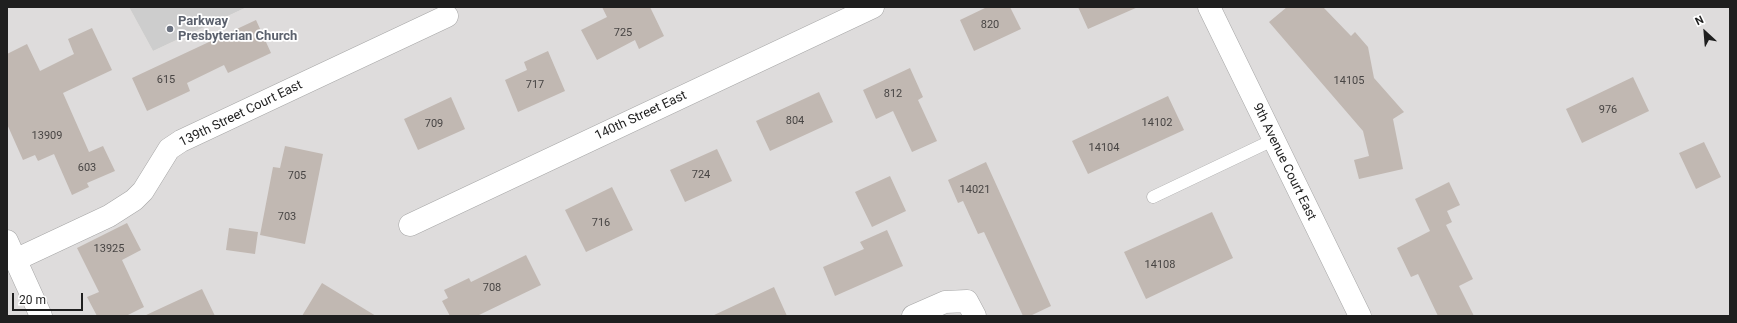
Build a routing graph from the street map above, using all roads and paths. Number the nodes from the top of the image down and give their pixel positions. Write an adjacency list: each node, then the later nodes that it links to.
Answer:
1 (873, 7): 6 (street, 140th Street East)
2 (1209, 7): 4 (street, 9th Avenue Court East)
3 (447, 16): 7 (street, 139th Street Court East)
4 (1273, 140): 5 (lane); 11 (street, 9th Avenue Court East)
5 (1153, 197)
6 (410, 225)
7 (11, 251): 9 (street)
8 (971, 309): 10 (street)
9 (41, 316)
10 (913, 316)
11 (1360, 316)

